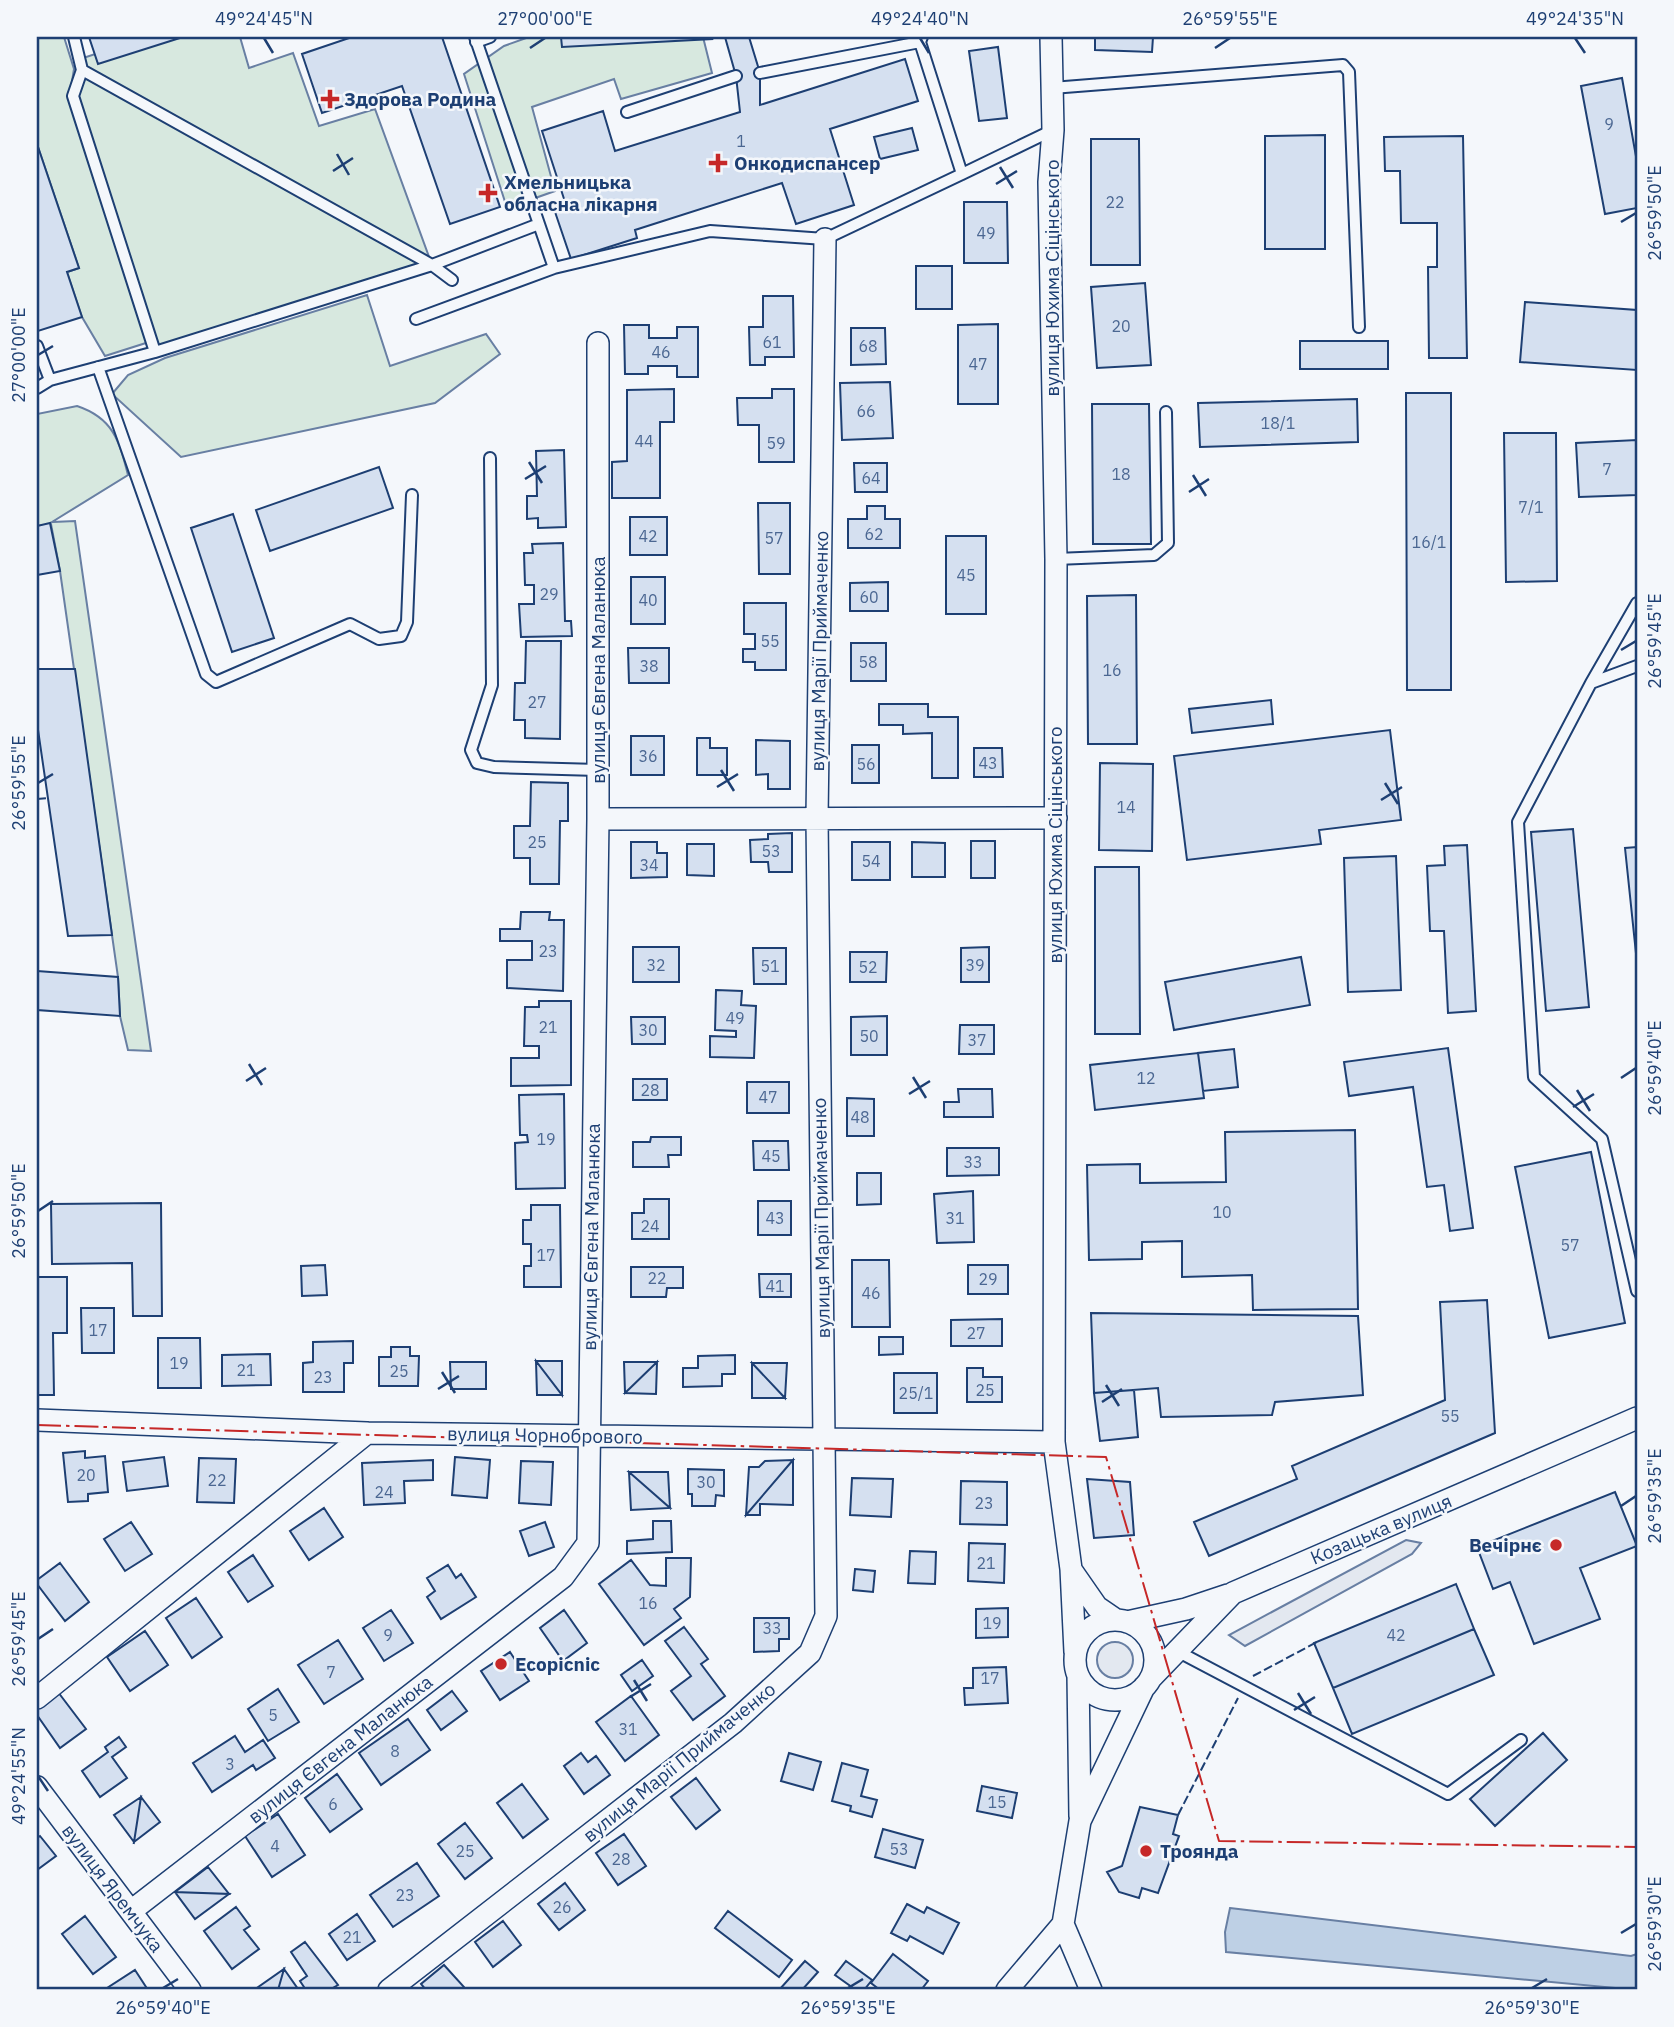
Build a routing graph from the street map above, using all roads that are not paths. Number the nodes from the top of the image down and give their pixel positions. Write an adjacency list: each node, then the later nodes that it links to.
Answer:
1 (74, 37): 6 (lane)
2 (491, 37): 4 (lane)
3 (1051, 37): 9 (street, вулиця Юхима Сіцінського)
4 (476, 39): 13 (lane)
5 (921, 40): 7 (lane); 12 (lane)
6 (82, 69): 15 (lane); 22 (lane)
7 (760, 73)
8 (736, 76): 10 (lane)
9 (1052, 88): 11 (street, вулиця Юхима Сіцінського); 19 (lane)
10 (627, 112)
11 (1053, 130): 12 (lane); 29 (street, вулиця Юхима Сіцінського)
12 (962, 174): 14 (lane)
13 (539, 224): 15 (lane); 16 (lane)
14 (825, 239): 16 (lane); 34 (street, вулиця Марії Приймаченко)
15 (432, 265): 17 (lane); 22 (lane)
16 (555, 268): 18 (lane)
17 (452, 280)
18 (416, 319)
19 (1359, 327)
20 (598, 343): 33 (street, вулиця Євгена Маланюка)
21 (37, 346): 24 (lane)
22 (155, 352): 23 (lane)
23 (97, 366): 24 (lane); 28 (lane)
24 (50, 380): 25 (lane)
25 (37, 388)
26 (1166, 412): 29 (lane)
27 (490, 458): 33 (lane)
28 (412, 495)
29 (1056, 559): 35 (street, вулиця Юхима Сіцінського)
30 (1637, 603): 32 (lane)
31 (1637, 666): 32 (lane)
32 (1591, 683): 37 (lane)
33 (598, 770): 36 (street, вулиця Євгена Маланюка)
34 (817, 818): 35 (street); 36 (street); 42 (street, вулиця Марії Приймаченко)
35 (1056, 818): 43 (street, вулиця Юхима Сіцінського)
36 (598, 820): 41 (street, вулиця Євгена Маланюка)
37 (1637, 1291)
38 (1637, 1418): 45 (street, Козацька вулиця)
39 (37, 1420): 40 (street, вулиця Чорнобрового)
40 (368, 1433): 41 (street, вулиця Чорнобрового); 51 (street)
41 (588, 1435): 42 (street, вулиця Чорнобрового); 55 (street, вулиця Євгена Маланюка)
42 (824, 1439): 43 (street, вулиця Чорнобрового); 58 (street, вулиця Марії Приймаченко)
43 (1054, 1442): 44 (street, вулиця Юхима Сіцінського)
44 (1071, 1569): 46 (street); 48 (street, вулиця Юхима Сіцінського)
45 (1233, 1593): 46 (street); 47 (street, Козацька вулиця)
46 (1122, 1621): 48 (street); 50 (street)
47 (1177, 1651): 50 (street, Козацька вулиця); 52 (lane)
48 (1075, 1652): 49 (street)
49 (1077, 1675): 50 (street); 54 (street)
50 (1147, 1682): 54 (street, Козацька вулиця)
51 (37, 1698)
52 (1521, 1740)
53 (37, 1787): 55 (street, вулиця Яремчука)
54 (1080, 1821): 56 (street, Козацька вулиця)
55 (131, 1911): 57 (street, вулиця Яремчука)
56 (1063, 1924): 59 (street); 60 (street)
57 (190, 1990)
58 (389, 1990)
59 (1007, 1990)
60 (1091, 1990)

